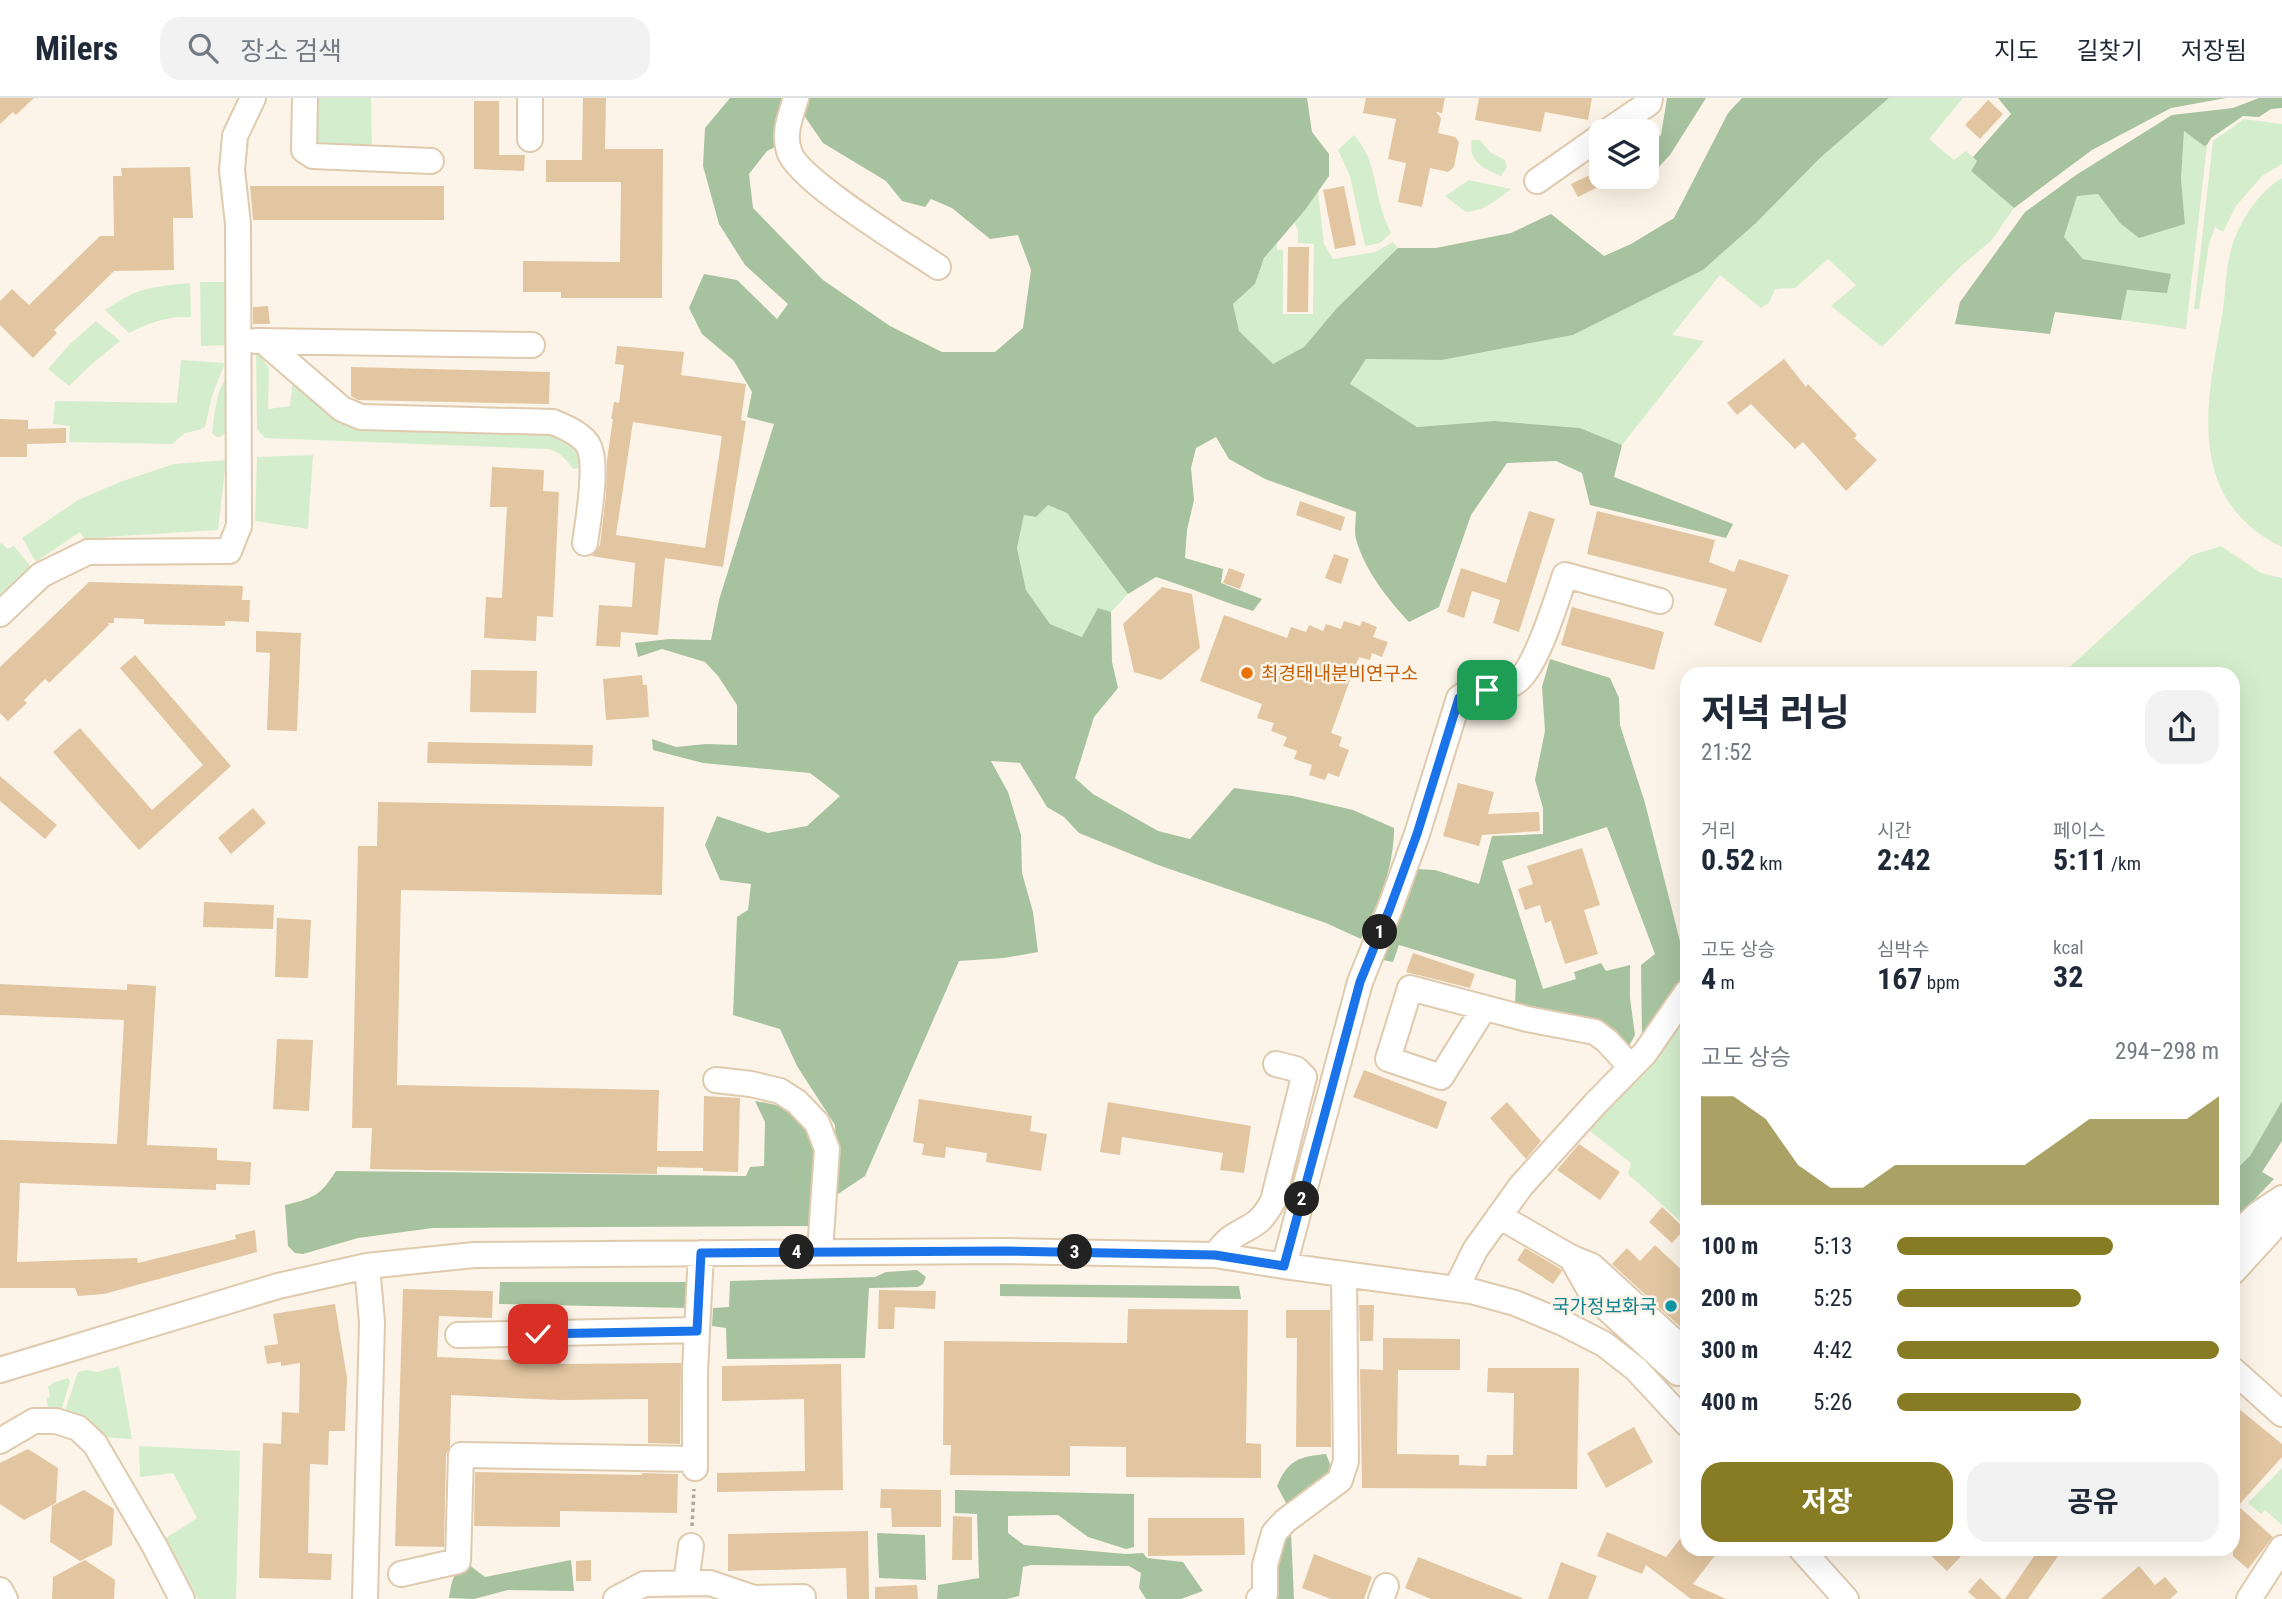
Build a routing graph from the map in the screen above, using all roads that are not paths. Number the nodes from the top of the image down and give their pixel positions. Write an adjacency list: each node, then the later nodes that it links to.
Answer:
1 (253, 98): 12 (street)
2 (306, 98): 9 (street)
3 (530, 98): 7 (street)
4 (796, 98): 11 (street)
5 (1650, 98): 6 (street)
6 (1626, 119)
7 (530, 139)
8 (1589, 144): 10 (street)
9 (431, 160)
10 (1537, 181)
11 (938, 267)
12 (238, 341): 13 (street); 17 (street)
13 (263, 341): 14 (street); 15 (street)
14 (532, 345)
15 (585, 543)
16 (1660, 601): 32 (street)
17 (0, 614)
18 (1680, 1003): 21 (street)
19 (1484, 1008): 21 (street)
20 (1276, 1064): 29 (street)
21 (1631, 1067): 25 (street)
22 (716, 1080): 27 (street)
23 (2282, 1198): 26 (street)
24 (2282, 1211): 30 (street)
25 (1499, 1216): 34 (street); 37 (street)
26 (2240, 1233)
27 (820, 1252): 28 (street); 29 (street)
28 (701, 1253): 31 (street); 35 (street)
29 (1215, 1255): 32 (street)
30 (2240, 1264)
31 (367, 1266): 38 (street); 52 (street)
32 (1284, 1266): 33 (street)
33 (1344, 1274): 34 (street); 54 (street)
34 (1456, 1289): 41 (street)
35 (697, 1331): 36 (street); 46 (street)
36 (458, 1335)
37 (1680, 1364)
38 (0, 1370)
39 (2240, 1376): 40 (street)
40 (2282, 1414)
41 (1680, 1416)
42 (0, 1441): 51 (street)
43 (691, 1546): 47 (street)
44 (2282, 1548): 56 (street)
45 (1807, 1556): 55 (street)
46 (401, 1574)
47 (687, 1583): 49 (street); 53 (street)
48 (0, 1590): 50 (street)
49 (803, 1597)
50 (5, 1599)
51 (182, 1599)
52 (365, 1599)
53 (616, 1599)
54 (1259, 1599)
55 (1846, 1599)
56 (2249, 1599)

